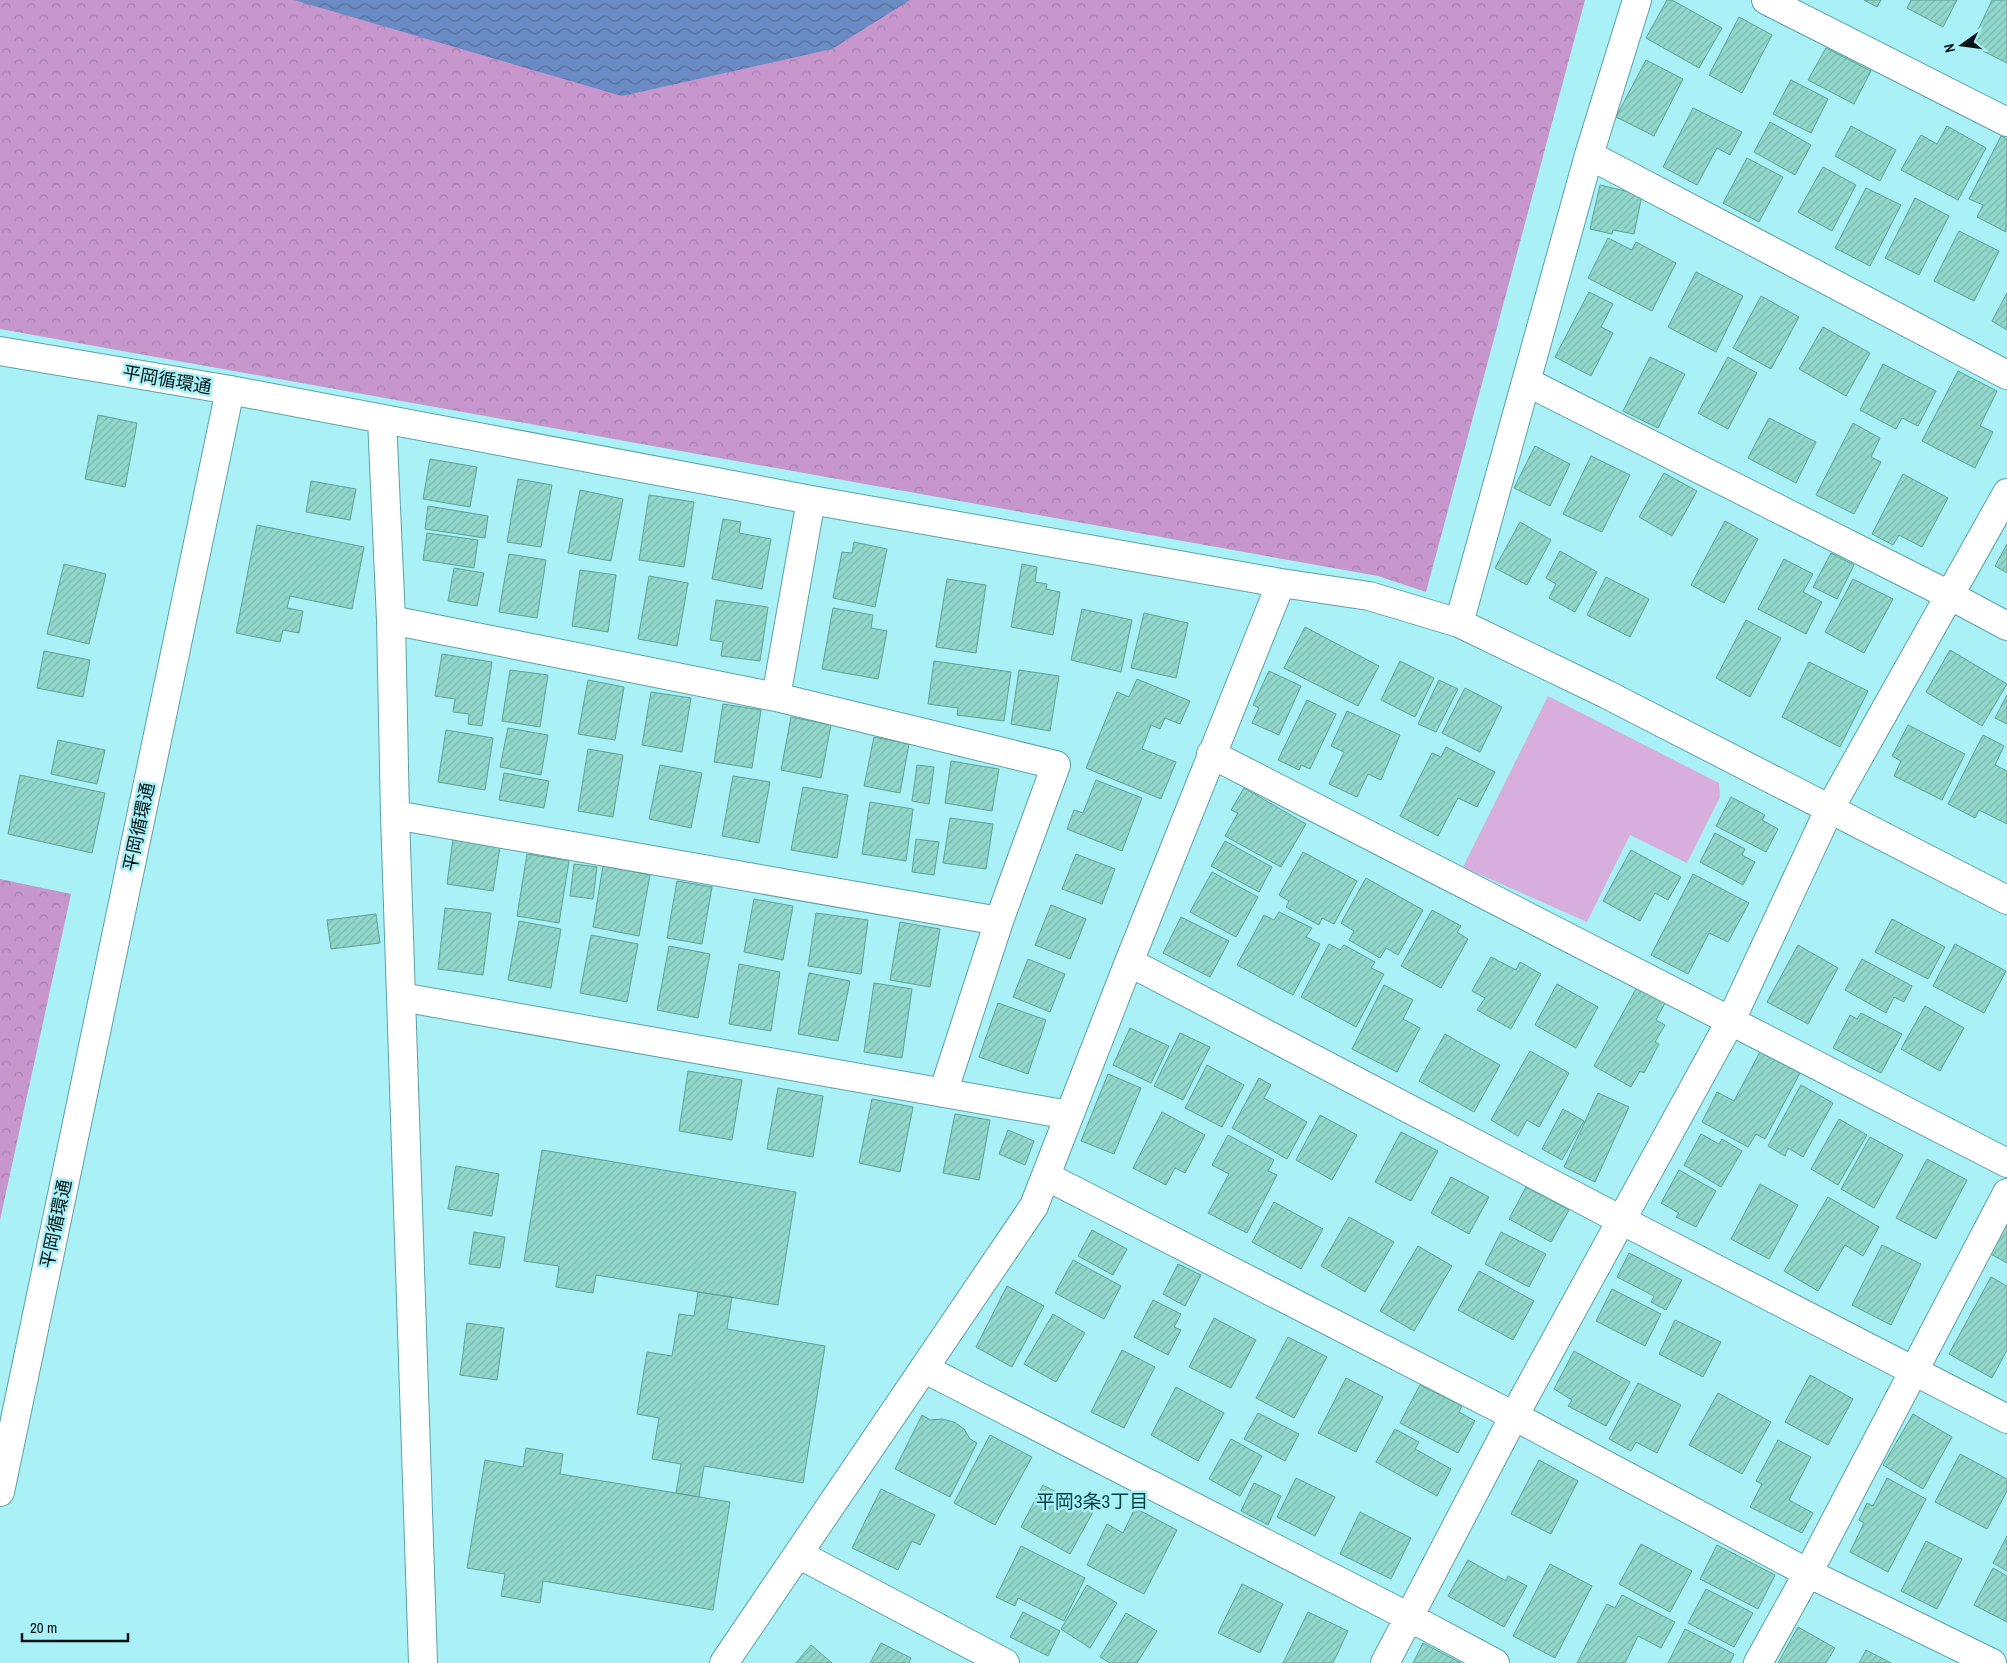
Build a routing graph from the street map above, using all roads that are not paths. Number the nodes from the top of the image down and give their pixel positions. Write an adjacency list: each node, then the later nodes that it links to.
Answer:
1 (1637, 0): 4 (street)
2 (1766, 0): 3 (street)
3 (2007, 122)
4 (1590, 155): 6 (street); 7 (street)
5 (0, 351): 8 (street, 平岡循環通)
6 (2007, 375)
7 (1527, 382): 13 (street); 15 (street)
8 (230, 390): 9 (street); 36 (street, 平岡循環通)
9 (382, 419): 11 (street); 14 (street)
10 (2007, 493): 13 (street)
11 (811, 500): 12 (street); 17 (street)
12 (1282, 583): 15 (street); 18 (street)
13 (1949, 595): 16 (street); 19 (street)
14 (390, 620): 17 (street); 20 (street)
15 (1459, 623): 19 (street)
16 (2007, 626)
17 (776, 697): 22 (street)
18 (1212, 754): 23 (street); 25 (street)
19 (1829, 810): 21 (street); 25 (street)
20 (395, 815): 22 (street); 24 (street)
21 (2007, 900)
22 (999, 921): 26 (street)
23 (1129, 962): 27 (street); 31 (street)
24 (401, 997): 26 (street); 40 (street)
25 (1731, 1020): 28 (street); 31 (street)
26 (943, 1093): 27 (street)
27 (1069, 1115): 29 (street)
28 (2007, 1162)
29 (1046, 1176): 32 (street); 34 (street)
30 (2007, 1193): 33 (street)
31 (1621, 1220): 33 (street); 34 (street)
32 (925, 1369): 37 (street); 39 (street)
33 (1915, 1372): 35 (street); 38 (street)
34 (1514, 1416): 38 (street); 39 (street)
35 (2007, 1419)
36 (0, 1492)
37 (798, 1554): 41 (street); 42 (street)
38 (1808, 1573): 45 (street); 46 (street)
39 (1409, 1617): 43 (street); 44 (street)
40 (423, 1663)
41 (724, 1663)
42 (1005, 1663)
43 (1385, 1663)
44 (1495, 1663)
45 (1758, 1663)
46 (1992, 1663)

